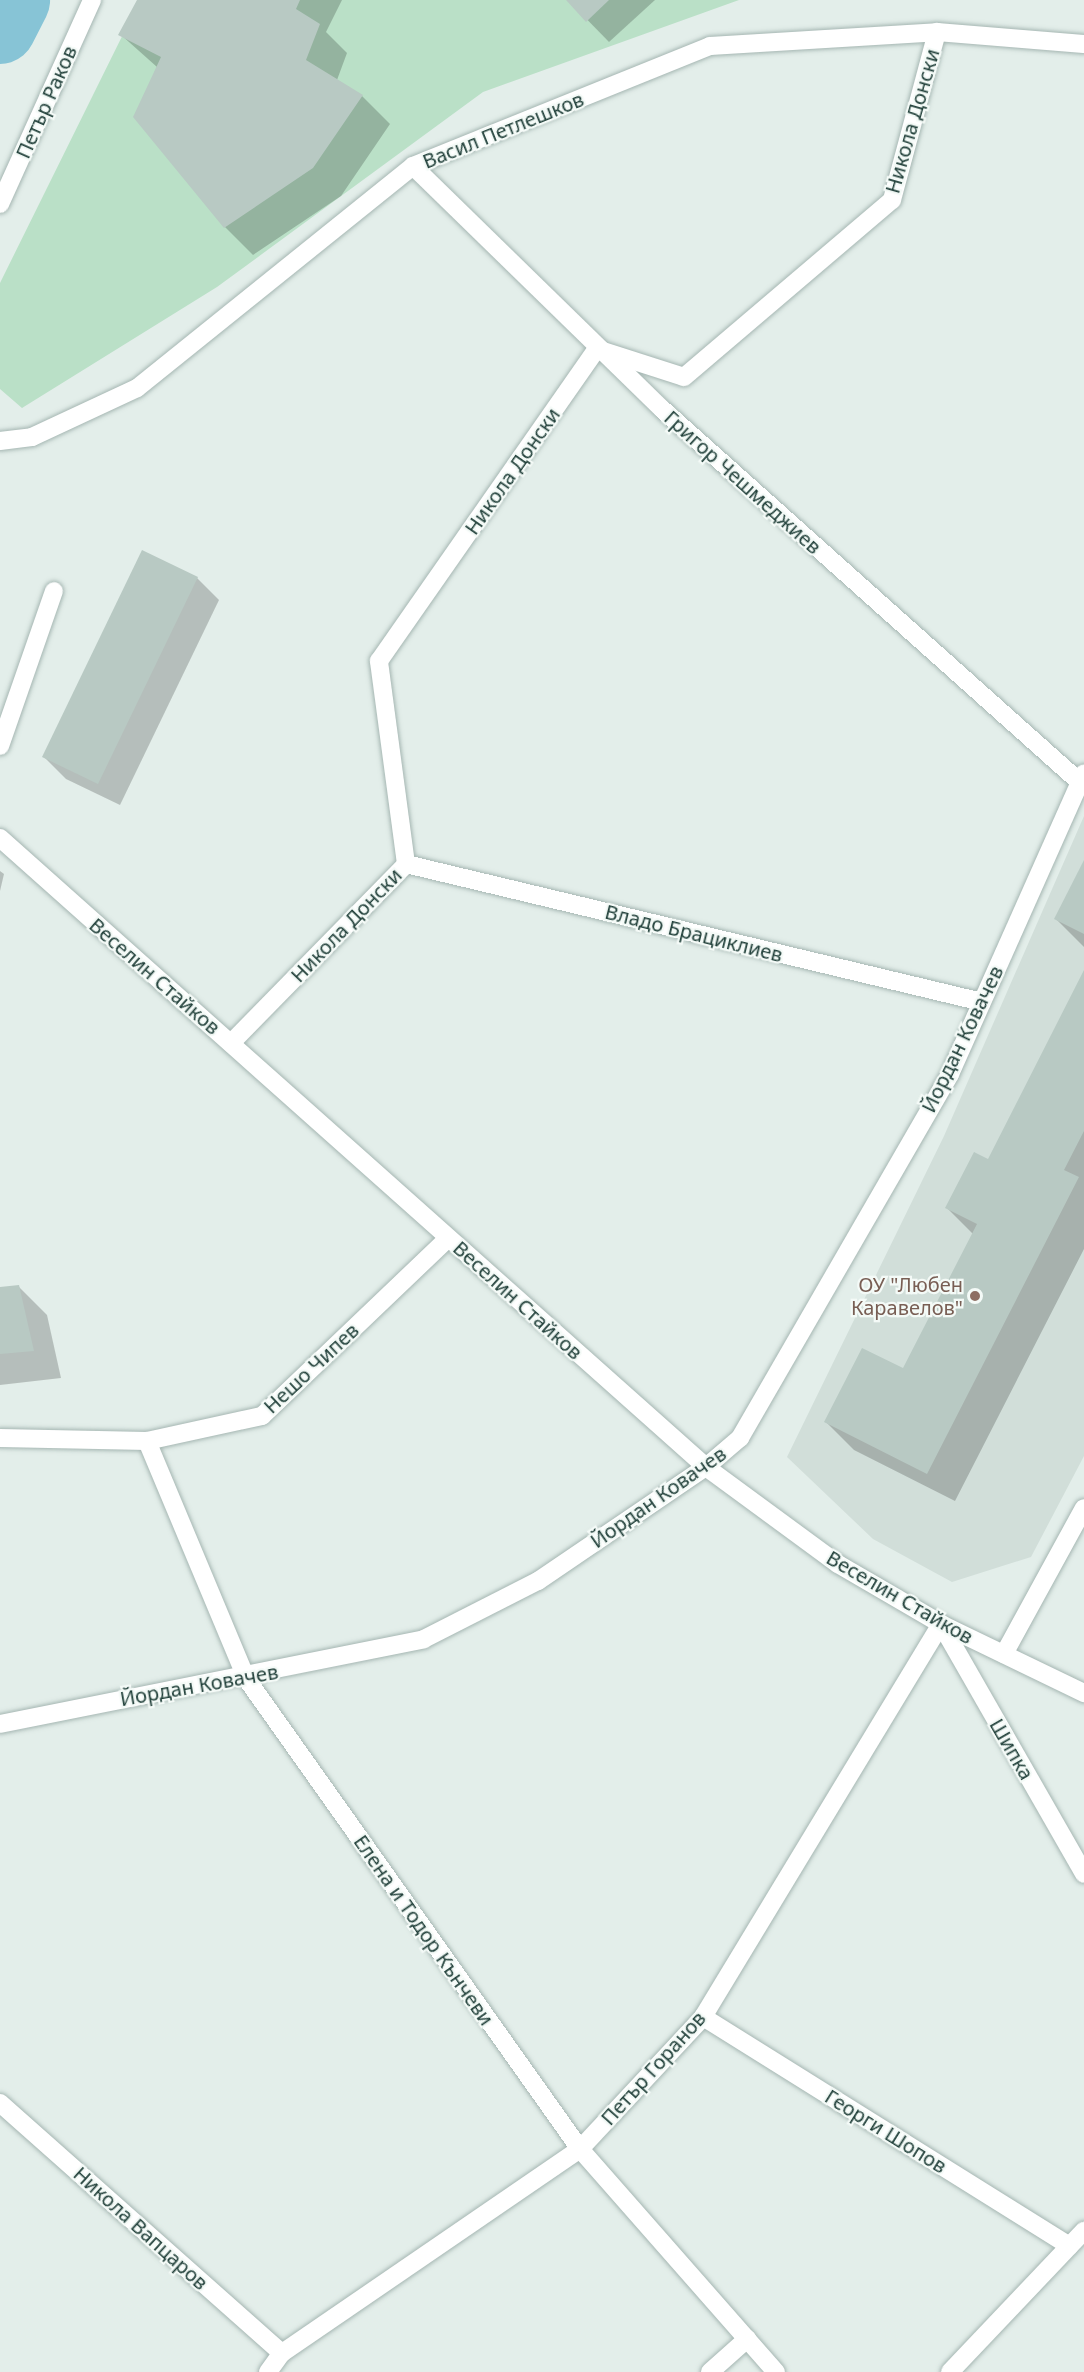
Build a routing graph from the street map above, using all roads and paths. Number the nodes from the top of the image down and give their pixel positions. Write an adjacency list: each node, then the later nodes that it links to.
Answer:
1 (92, 0): 5 (street, Петър Раков)
2 (937, 32): 3 (street, Васил Петлешков); 4 (street, Васил Петлешков); 6 (street, Никола Донски)
3 (1084, 44)
4 (413, 166): 6 (street, Григор Чешмеджиев); 7 (street, Васил Петлешков)
5 (0, 204)
6 (597, 349): 10 (street, Григор Чешмеджиев); 12 (street, Никола Донски)
7 (0, 441)
8 (54, 591): 9 (street)
9 (0, 746)
10 (1082, 781): 13 (street, Йордан Ковачев)
11 (0, 838): 14 (street, Веселин Стайков)
12 (406, 864): 13 (street, Владо Брациклиев); 14 (street, Никола Донски)
13 (982, 1002): 18 (street, Йордан Ковачев)
14 (231, 1043): 15 (street, Веселин Стайков)
15 (448, 1238): 17 (street, Нешо Чипев); 18 (street, Веселин Стайков)
16 (0, 1438): 17 (street, Нешо Чипев)
17 (147, 1440): 22 (street, Елена и Тодор Кънчеви)
18 (706, 1467): 20 (street, Веселин Стайков); 22 (street, Йордан Ковачев)
19 (1084, 1508): 21 (street)
20 (941, 1624): 21 (street, Веселин Стайков); 25 (street, Шипка); 26 (street, Петър Горанов)
21 (1004, 1654): 23 (street, Веселин Стайков)
22 (246, 1678): 24 (street, Йордан Ковачев); 28 (street, Елена и Тодор Кънчеви)
23 (1084, 1693)
24 (0, 1724)
25 (1084, 1874)
26 (703, 2017): 28 (street, Петър Горанов); 30 (street, Георги Шопов)
27 (0, 2103): 32 (street, Никола Вапцаров)
28 (580, 2149): 31 (street, Елена и Тодор Кънчеви); 32 (street, Петър Горанов)
29 (1084, 2231): 30 (street)
30 (1069, 2246): 36 (street)
31 (747, 2339): 34 (street); 35 (street, Елена и Тодор Кънчеви)
32 (282, 2353): 33 (street, Петър Горанов)
33 (268, 2372)
34 (710, 2372)
35 (776, 2372)
36 (950, 2372)

